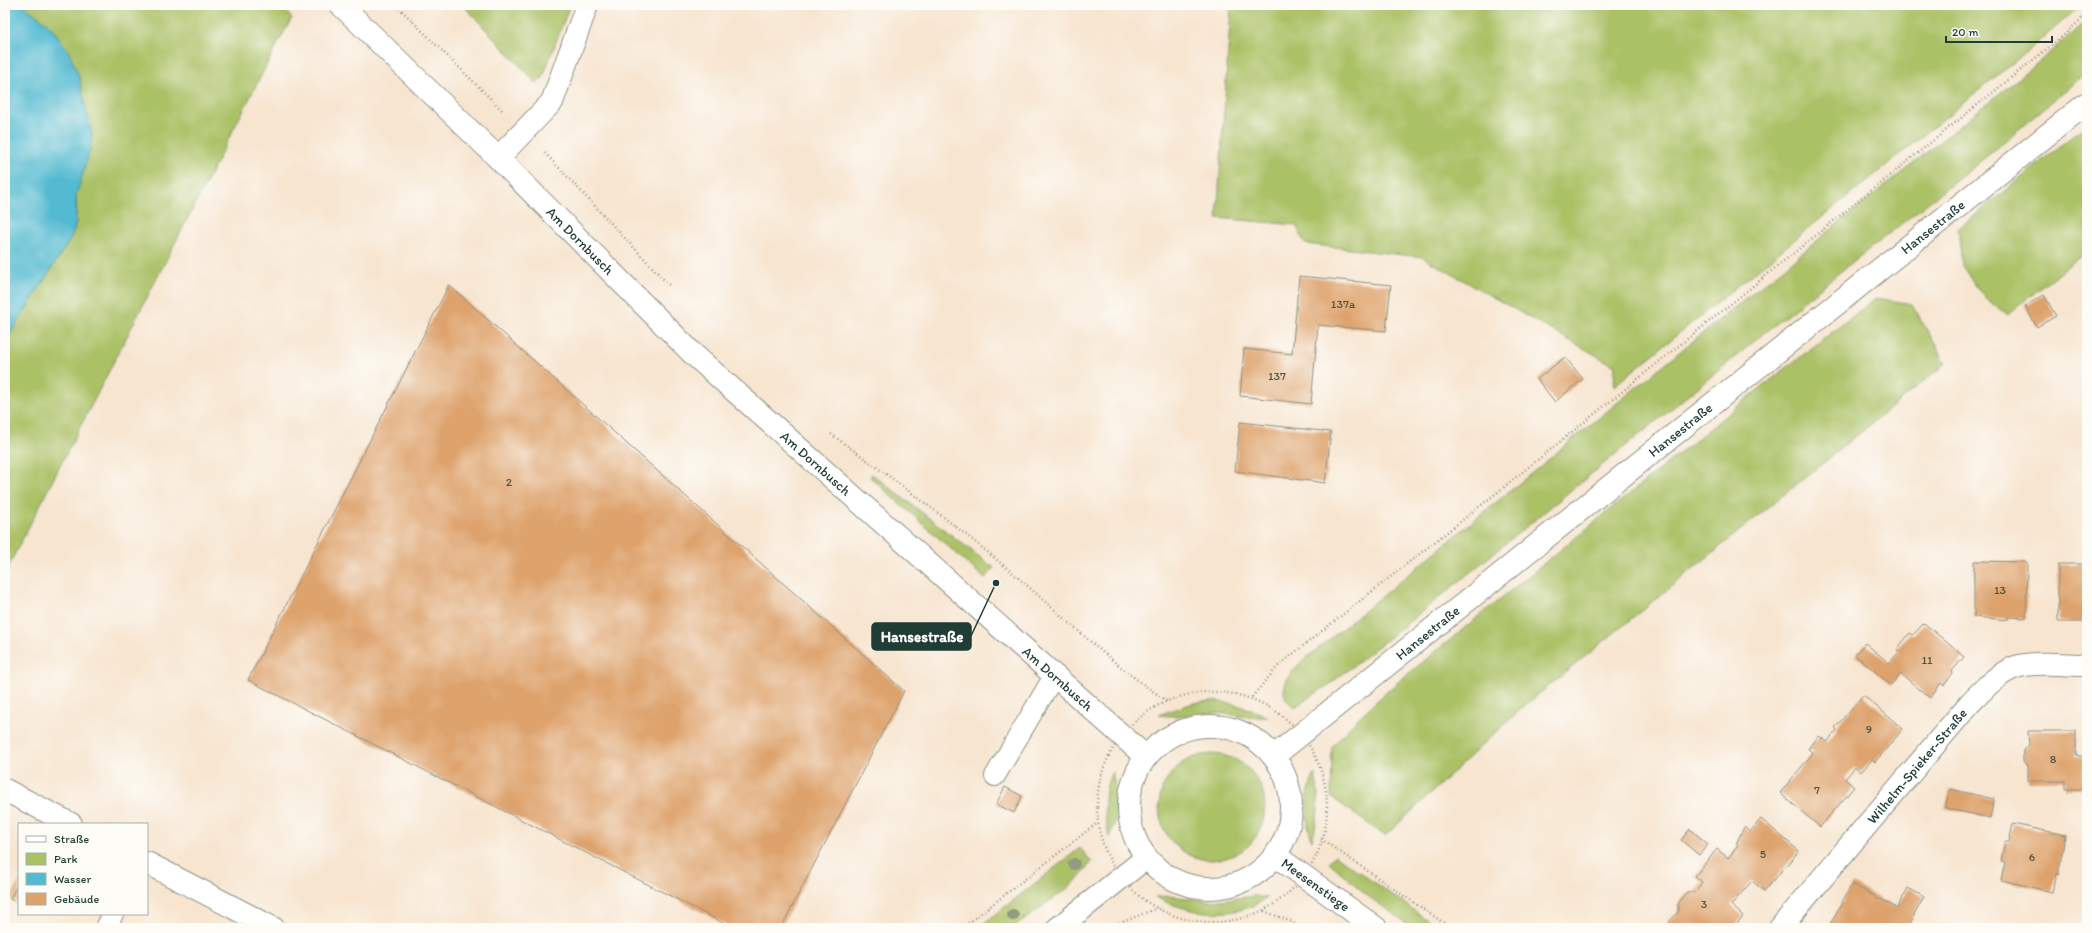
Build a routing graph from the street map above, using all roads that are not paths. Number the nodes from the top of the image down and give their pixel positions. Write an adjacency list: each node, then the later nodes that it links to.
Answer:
1 (341, 5): 4 (street, Am Dornbusch)
2 (587, 5): 4 (street)
3 (2087, 103): 7 (street, Hansestraße)
4 (498, 158): 6 (street, Am Dornbusch)
5 (2087, 665): 20 (street, Wilhelm-Spieker-Straße)
6 (1054, 676): 8 (street, Am Dornbusch); 9 (lane)
7 (1274, 756): 8 (street); 12 (street)
8 (1146, 757): 13 (street)
9 (995, 776)
10 (5, 790): 11 (street)
11 (70, 823)
12 (1276, 856): 13 (street); 19 (street, Meesenstiege)
13 (1146, 858): 18 (street)
14 (148, 864): 17 (street)
15 (112, 915): 16 (lane)
16 (106, 928)
17 (273, 928)
18 (1058, 928)
19 (1376, 928)
20 (1780, 928)

